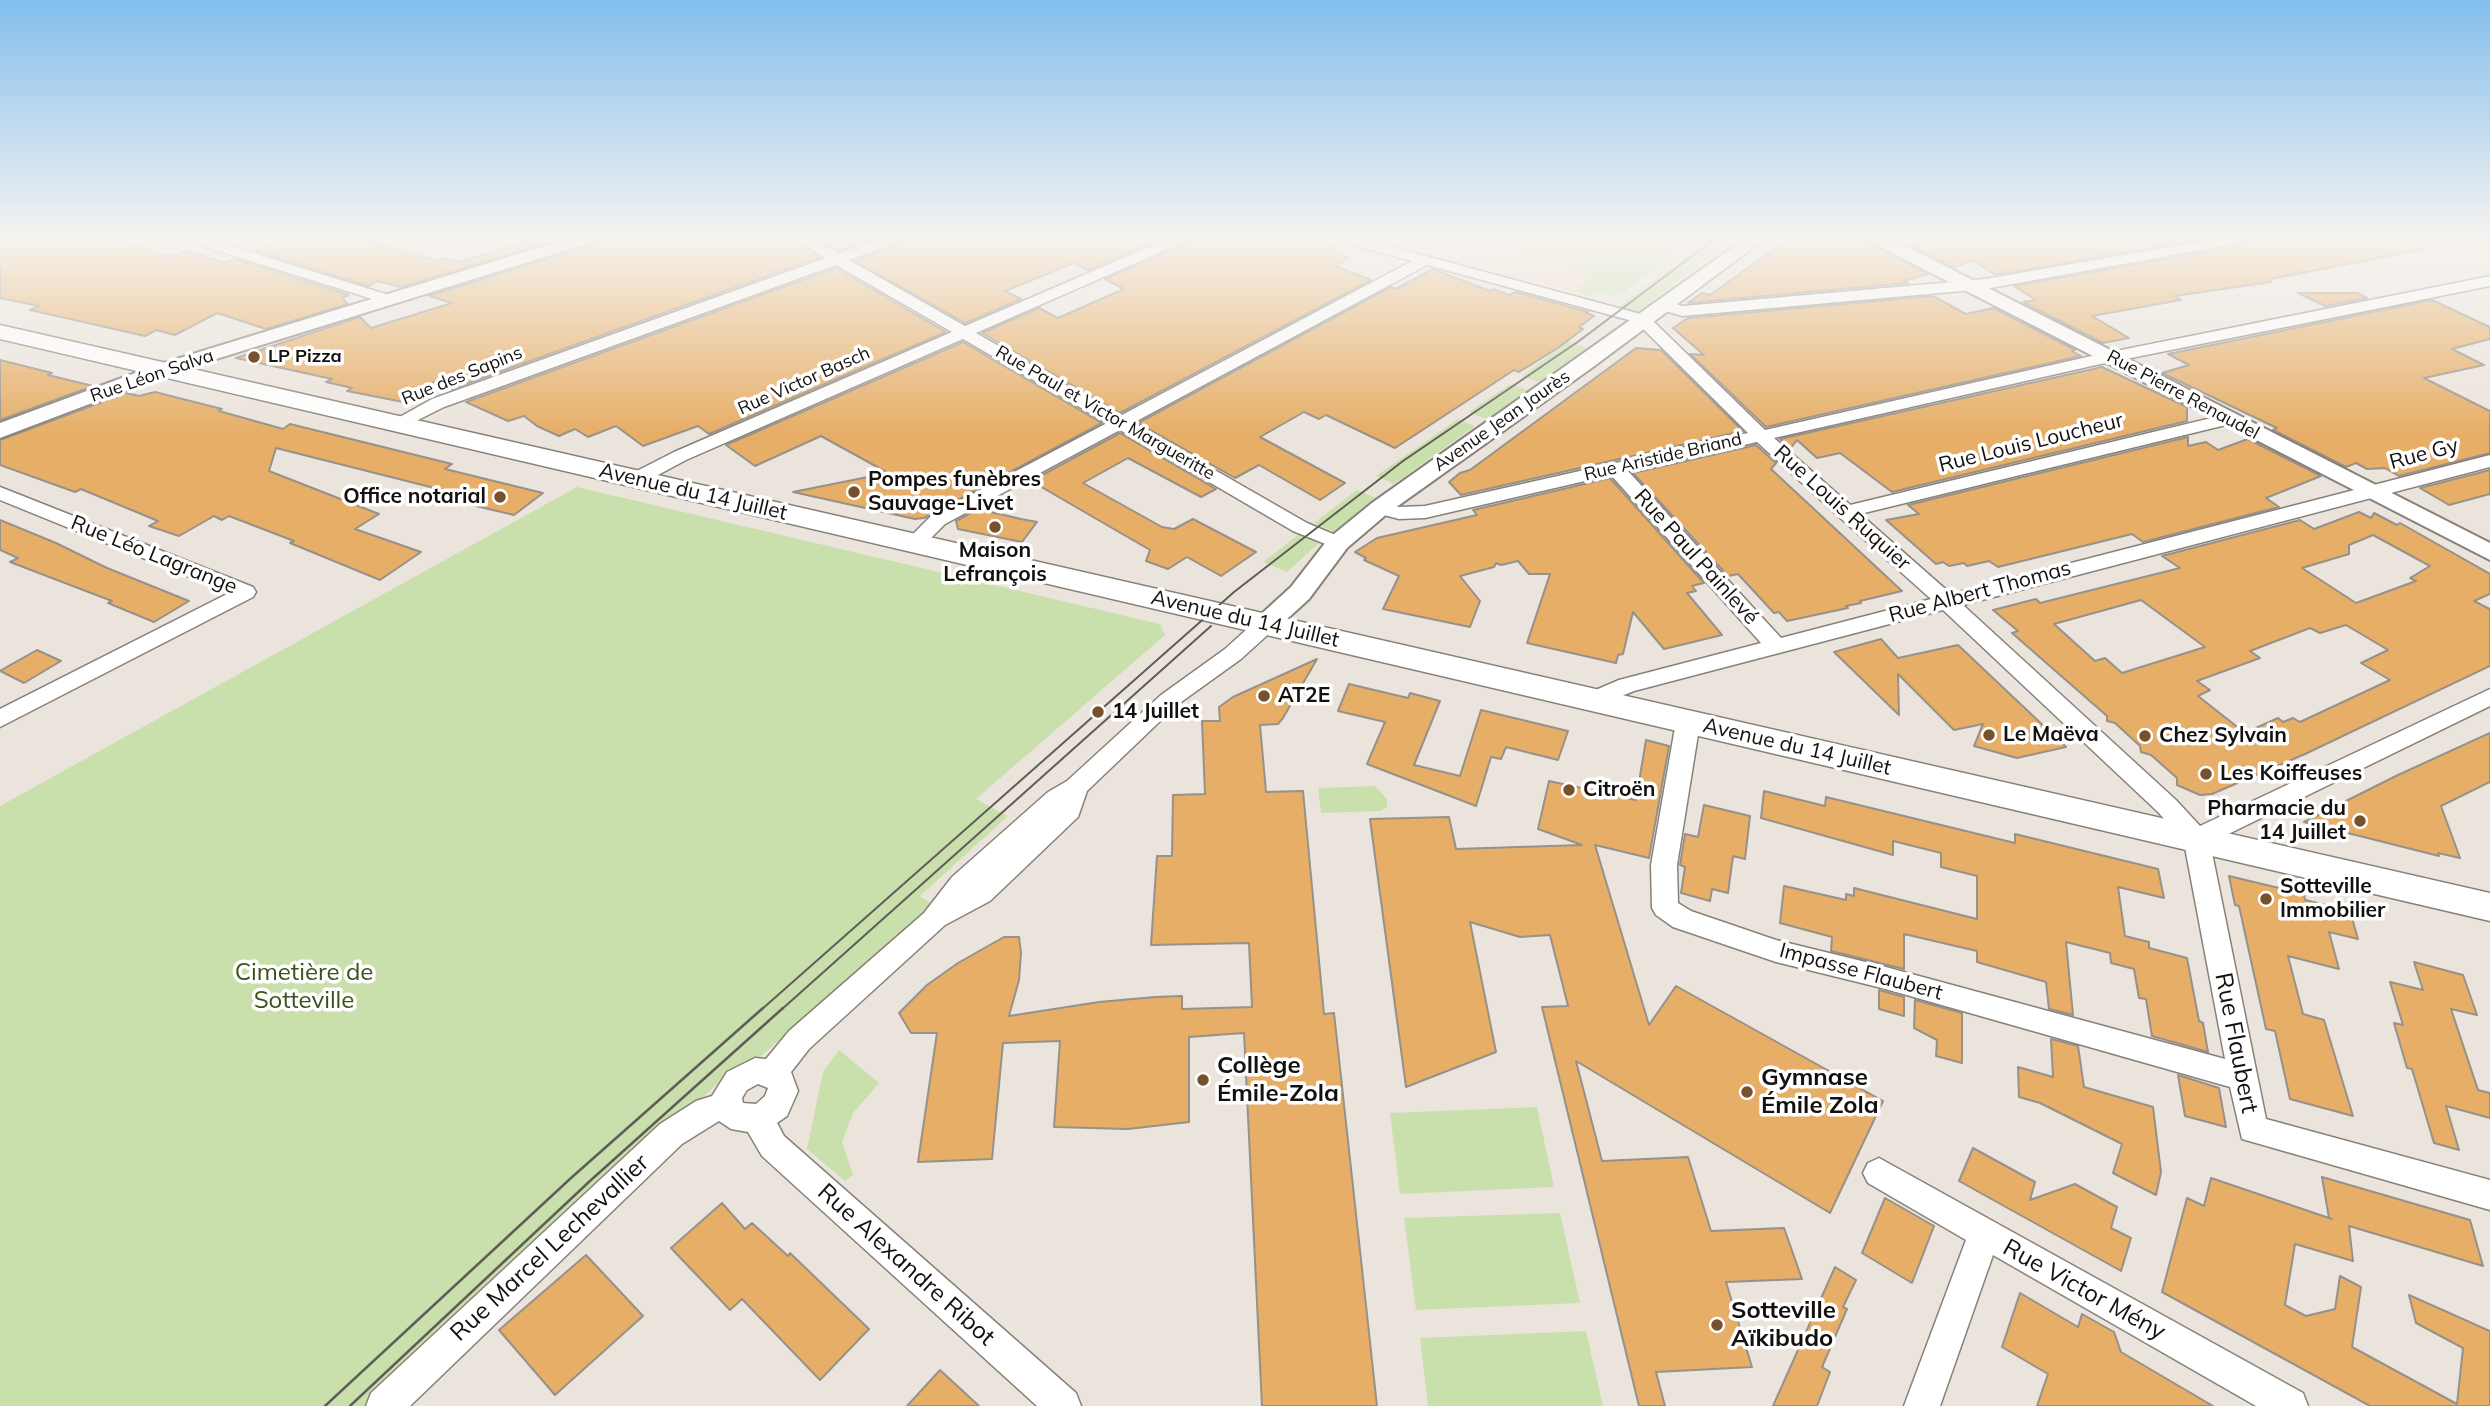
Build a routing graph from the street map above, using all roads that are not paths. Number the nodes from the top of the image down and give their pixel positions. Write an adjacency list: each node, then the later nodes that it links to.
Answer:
1 (372, 304): 15 (street, Rue Léon Salva)
2 (714, 304): 18 (street, Rue des Sapins)
3 (916, 304): 13 (street, Rue Paul et Victor Margueritte)
4 (1030, 304): 13 (street, Rue Victor Basch)
5 (1343, 304): 17 (street)
6 (1582, 304): 11 (street)
7 (1764, 304): 10 (street)
8 (2007, 304): 14 (street, Rue Pierre Renaudel)
9 (2378, 304): 14 (street, Rue Aristide Briand)
10 (1662, 305): 11 (street, Avenue Jean Jaurès)
11 (1642, 319): 20 (street, Rue Louis Ruquier); 26 (street, Avenue Jean Jaurès)
12 (0, 332): 15 (main road, Avenue du 14 Juillet)
13 (965, 332): 17 (street, Rue Paul et Victor Margueritte); 23 (street, Rue Victor Basch)
14 (2112, 357): 16 (street, Rue Pierre Renaudel); 20 (street, Rue Aristide Briand)
15 (164, 369): 18 (main road, Avenue du 14 Juillet); 19 (street, Rue Léon Salva)
16 (2228, 419): 24 (street, Rue Pierre Renaudel); 27 (street, Rue Louis Loucheur)
17 (1121, 421): 28 (street); 29 (street, Rue Paul et Victor Margueritte)
18 (398, 424): 23 (main road, Avenue du 14 Juillet)
19 (0, 431)
20 (1760, 435): 22 (street, Rue Aristide Briand); 27 (street, Rue Louis Ruquier)
21 (2490, 461): 24 (street, Rue Gy)
22 (1615, 468): 26 (street, Rue Aristide Briand); 33 (street, Rue Paul Painlevé)
23 (636, 479): 28 (main road, Avenue du 14 Juillet)
24 (2370, 492): 30 (street, Rue Pierre Renaudel); 31 (street, Rue Albert Thomas)
25 (0, 493): 36 (street, Rue Léo Lagrange)
26 (1380, 508): 29 (street, Avenue Jean Jaurès)
27 (1845, 512): 31 (street, Rue Louis Ruquier)
28 (915, 543): 32 (main road, Avenue du 14 Juillet)
29 (1338, 543): 32 (street, Avenue Jean Jaurès)
30 (2490, 553)
31 (1946, 601): 33 (street, Rue Albert Thomas); 38 (street, Rue Louis Ruquier)
32 (1266, 624): 35 (main road, Avenue du 14 Juillet); 40 (street)
33 (1776, 646): 35 (street, Rue Albert Thomas)
34 (2490, 697): 38 (street)
35 (1592, 699): 37 (main road, Avenue du 14 Juillet)
36 (0, 719)
37 (1688, 722): 38 (main road, Avenue du 14 Juillet); 41 (street, Impasse Flaubert)
38 (2196, 839): 39 (main road, Avenue du 14 Juillet); 41 (street, Rue Flaubert)
39 (2490, 907)
40 (773, 1073): 42 (street); 43 (street)
41 (2242, 1077): 45 (street, Rue Flaubert)
42 (727, 1104): 43 (street); 47 (street, Rue Marcel Lechevallier)
43 (760, 1117): 48 (street, Rue Alexandre Ribot)
44 (1879, 1173): 46 (street, Rue Victor Mény)
45 (2490, 1195)
46 (1984, 1235): 49 (street); 50 (street, Rue Victor Mény)
47 (396, 1402)
48 (1063, 1406)
49 (1922, 1406)
50 (2290, 1406)

